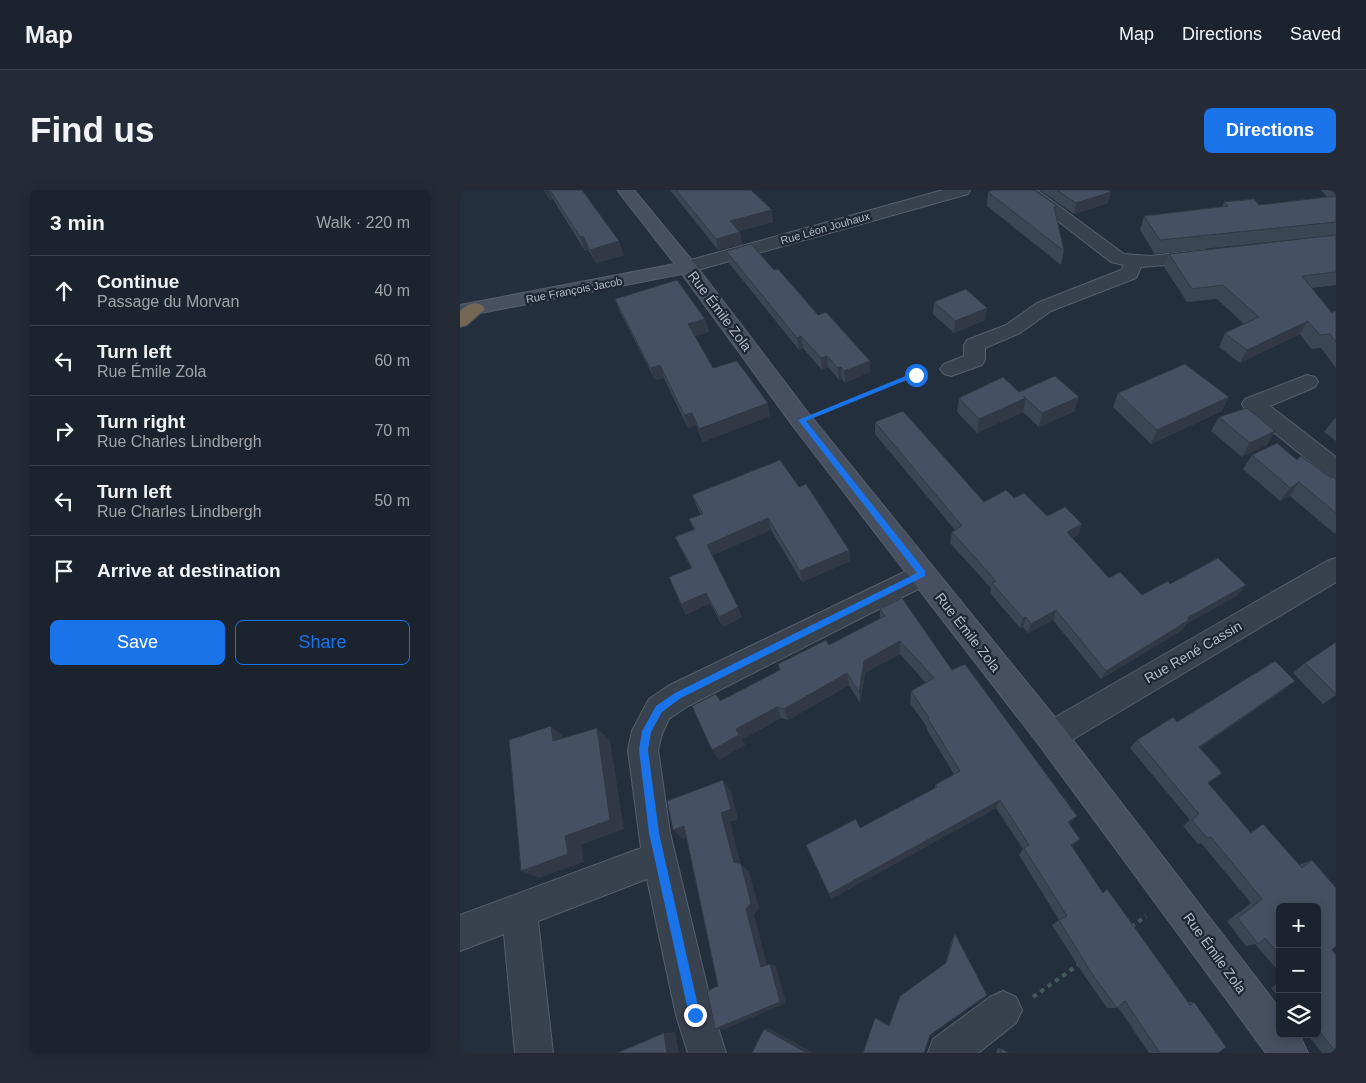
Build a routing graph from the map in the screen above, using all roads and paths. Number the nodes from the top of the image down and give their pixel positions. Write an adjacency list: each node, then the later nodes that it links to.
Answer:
1 (625, 190): 6 (street, Rue Émile Zola)
2 (962, 190): 6 (street, Rue Léon Jouhaux)
3 (1026, 190): 5 (street)
4 (1218, 254): 5 (street)
5 (1134, 262): 8 (street)
6 (687, 267): 7 (street, Rue François Jacob); 10 (street, Rue Émile Zola)
7 (465, 314)
8 (951, 369): 10 (path)
9 (1307, 382): 11 (street)
10 (801, 420): 13 (street, Rue Émile Zola)
11 (1336, 470)
12 (1336, 569): 14 (street, Rue René Cassin)
13 (923, 574): 14 (street, Rue Émile Zola); 15 (street)
14 (1051, 736): 16 (street, Rue Émile Zola)
15 (660, 857): 17 (street); 23 (street)
16 (1173, 896): 18 (path); 25 (street, Rue Émile Zola)
17 (519, 910): 19 (street); 22 (street)
18 (1125, 931)
19 (460, 933)
20 (1084, 960): 21 (path)
21 (1003, 1010): 24 (street)
22 (534, 1053)
23 (707, 1053)
24 (947, 1053)
25 (1289, 1053)

